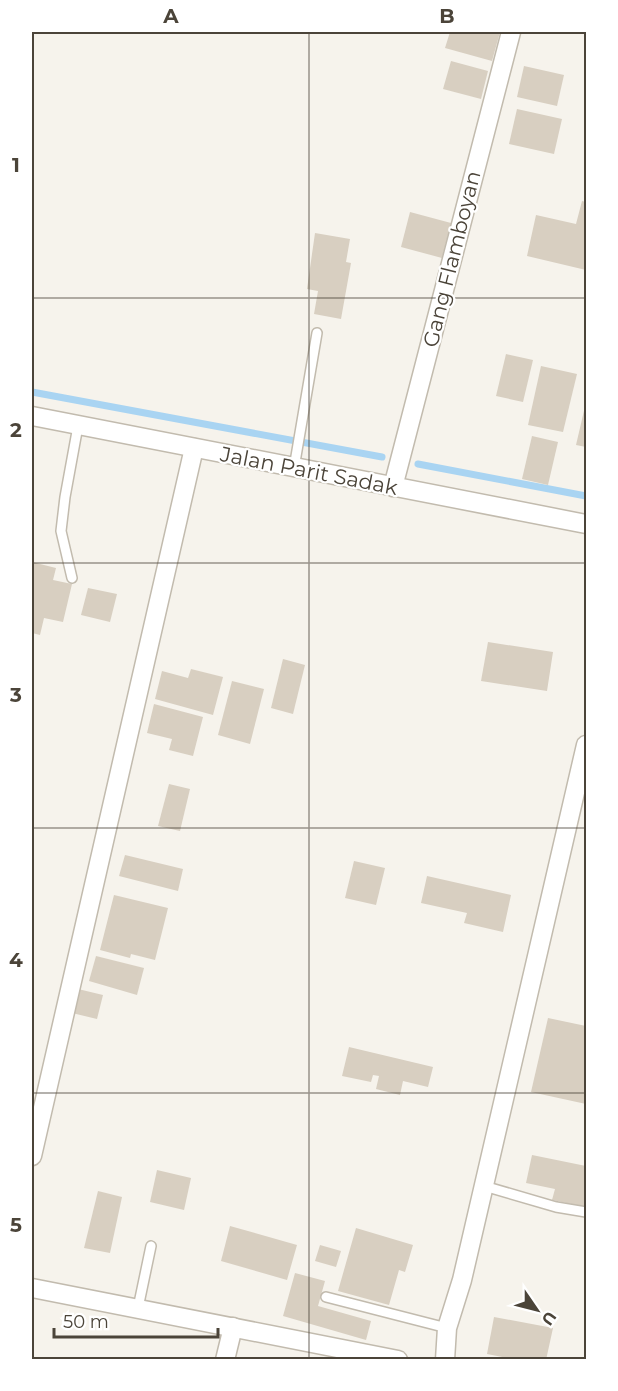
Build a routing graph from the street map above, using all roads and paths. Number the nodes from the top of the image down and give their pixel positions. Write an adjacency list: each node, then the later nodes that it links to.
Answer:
1 (511, 32): 7 (street, Gang Flamboyan)
2 (317, 333): 6 (lane)
3 (32, 416): 4 (street, Jalan Parit Sadak)
4 (78, 426): 5 (street, Jalan Parit Sadak); 9 (lane)
5 (194, 448): 6 (street, Jalan Parit Sadak); 11 (street)
6 (294, 463): 7 (street, Jalan Parit Sadak)
7 (393, 488): 8 (street, Jalan Parit Sadak)
8 (586, 524)
9 (72, 578)
10 (586, 745): 12 (street)
11 (32, 1156)
12 (484, 1186): 13 (lane); 19 (street)
13 (586, 1212)
14 (151, 1246): 17 (lane)
15 (32, 1288): 17 (street)
16 (326, 1297): 19 (lane)
17 (138, 1308): 18 (street)
18 (233, 1327): 20 (street); 21 (street)
19 (447, 1329): 22 (street)
20 (225, 1359)
21 (398, 1359)
22 (446, 1359)

